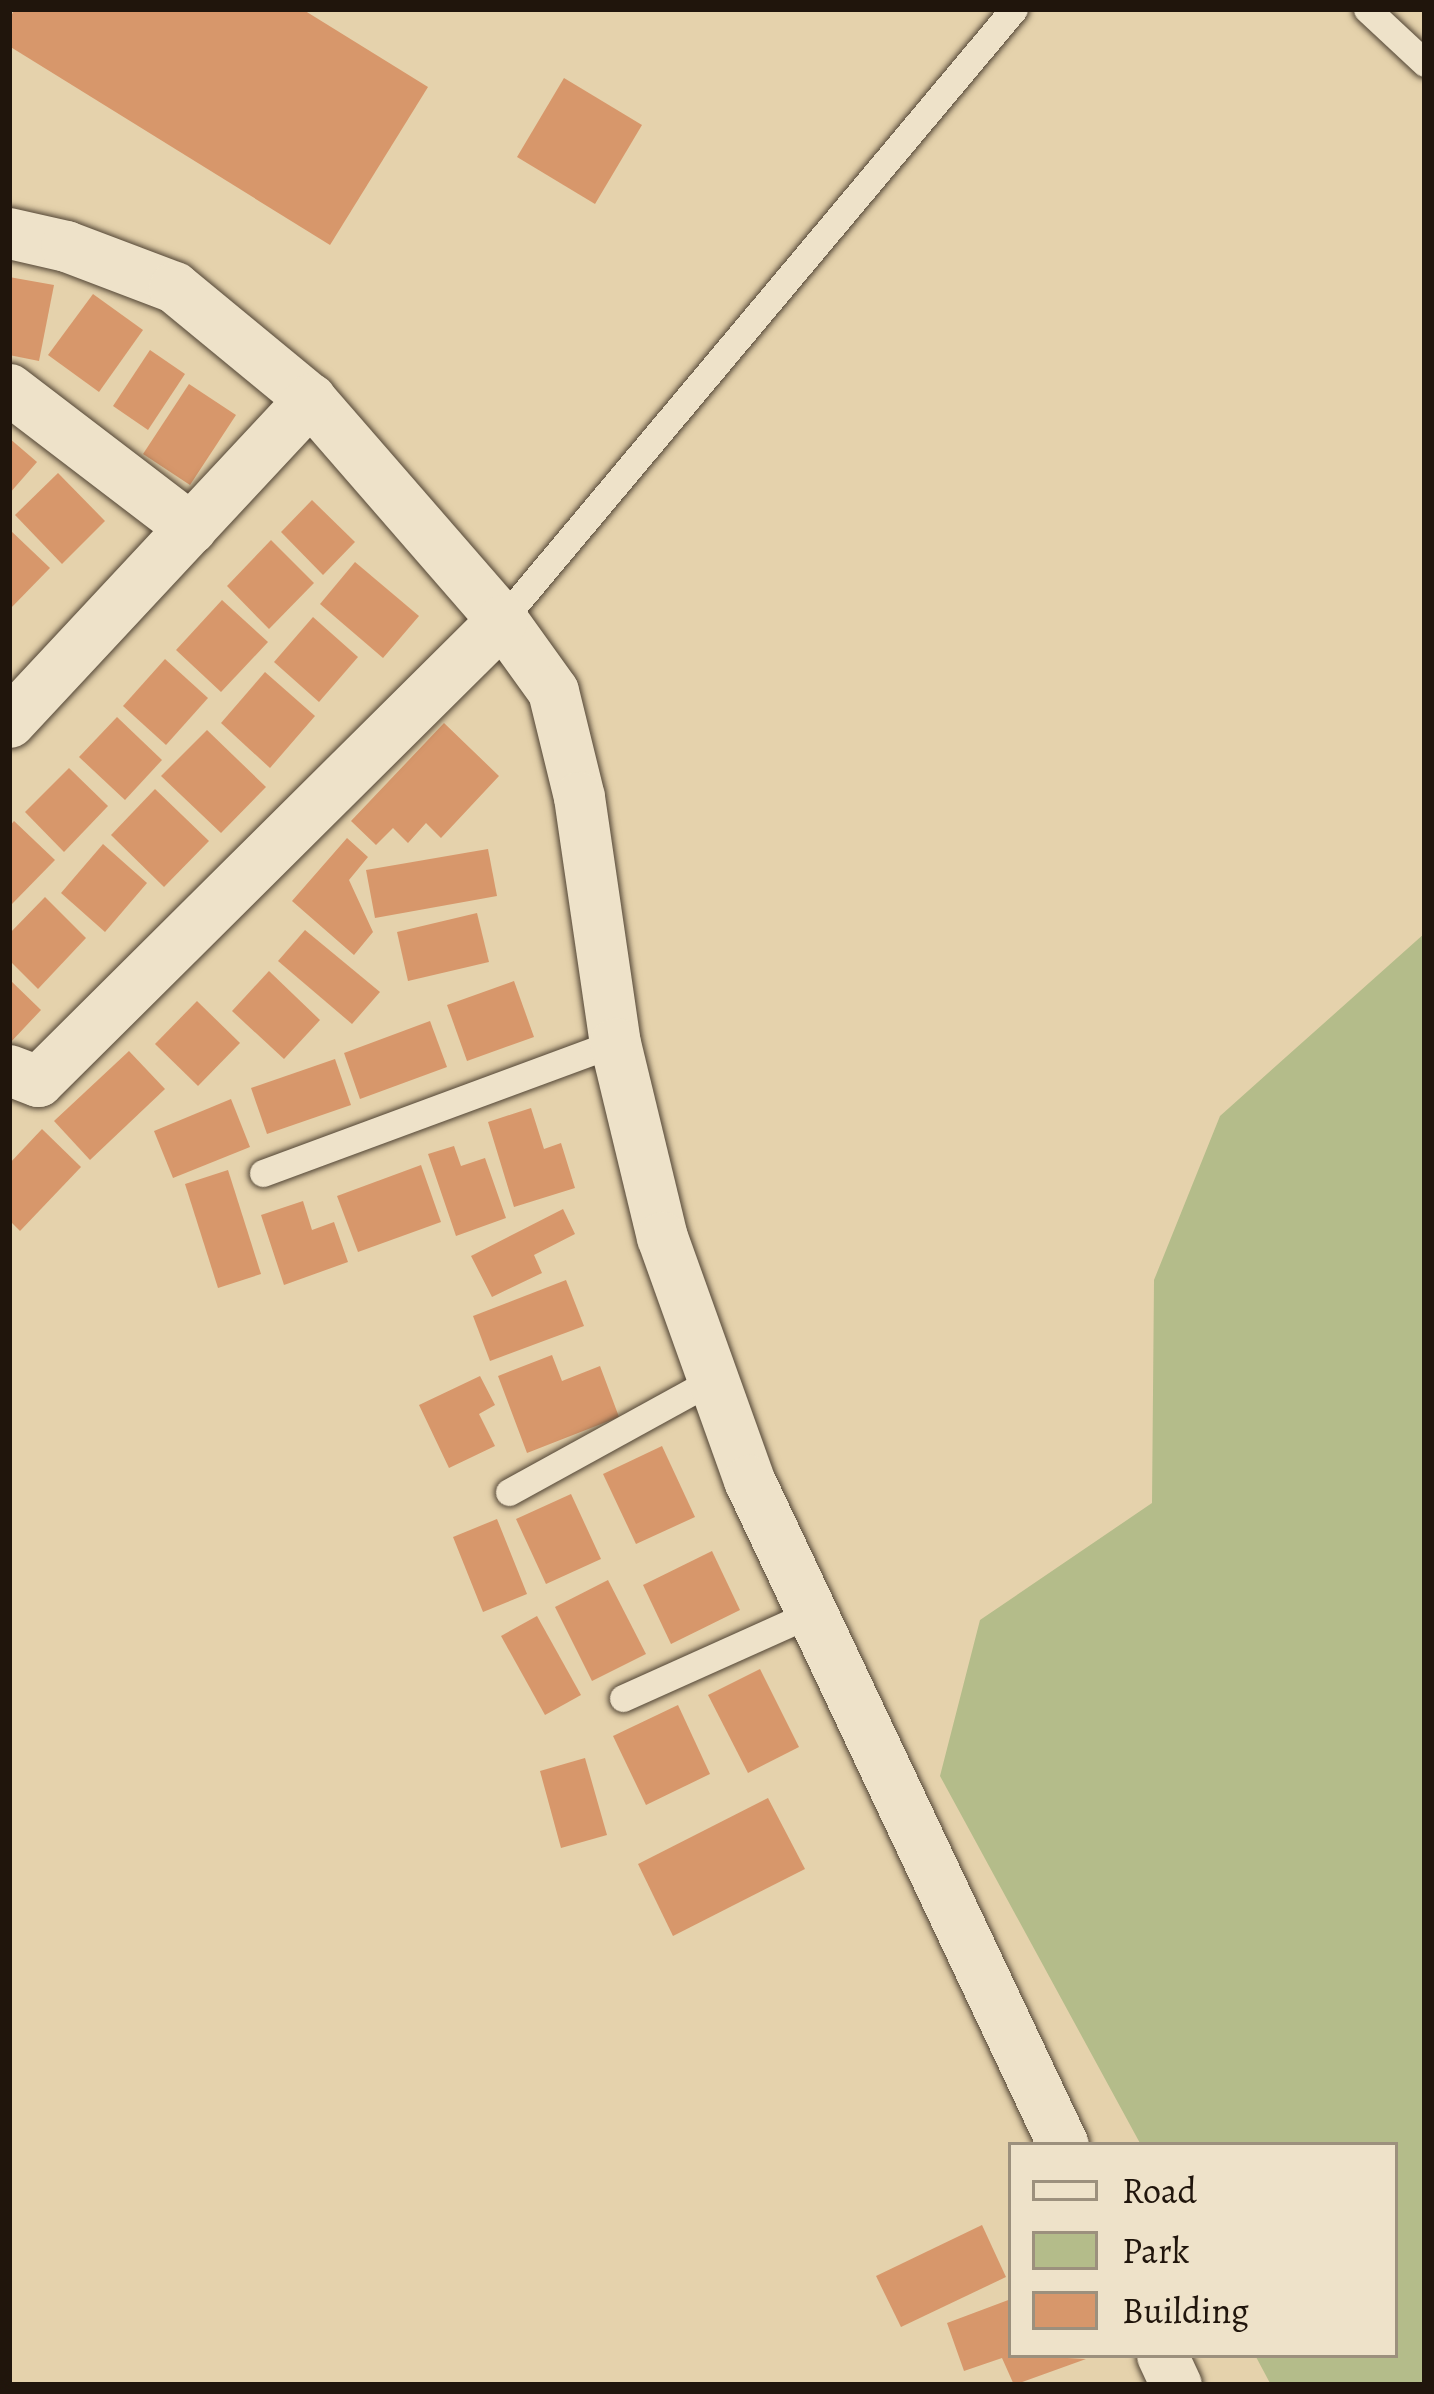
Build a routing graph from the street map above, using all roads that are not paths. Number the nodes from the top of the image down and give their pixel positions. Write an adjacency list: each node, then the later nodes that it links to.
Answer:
1 (1014, 9): 8 (lane)
2 (1367, 9): 3 (lane)
3 (1425, 63)
4 (9, 233): 6 (street)
5 (9, 389): 7 (street)
6 (310, 399): 7 (street); 8 (street)
7 (190, 528): 9 (street)
8 (502, 620): 10 (street); 11 (street)
9 (9, 722)
10 (615, 1042): 12 (lane); 13 (street)
11 (9, 1070)
12 (262, 1173)
13 (713, 1380): 14 (lane); 15 (street)
14 (509, 1492)
15 (812, 1613): 16 (lane); 17 (street)
16 (623, 1698)
17 (1062, 2142)

